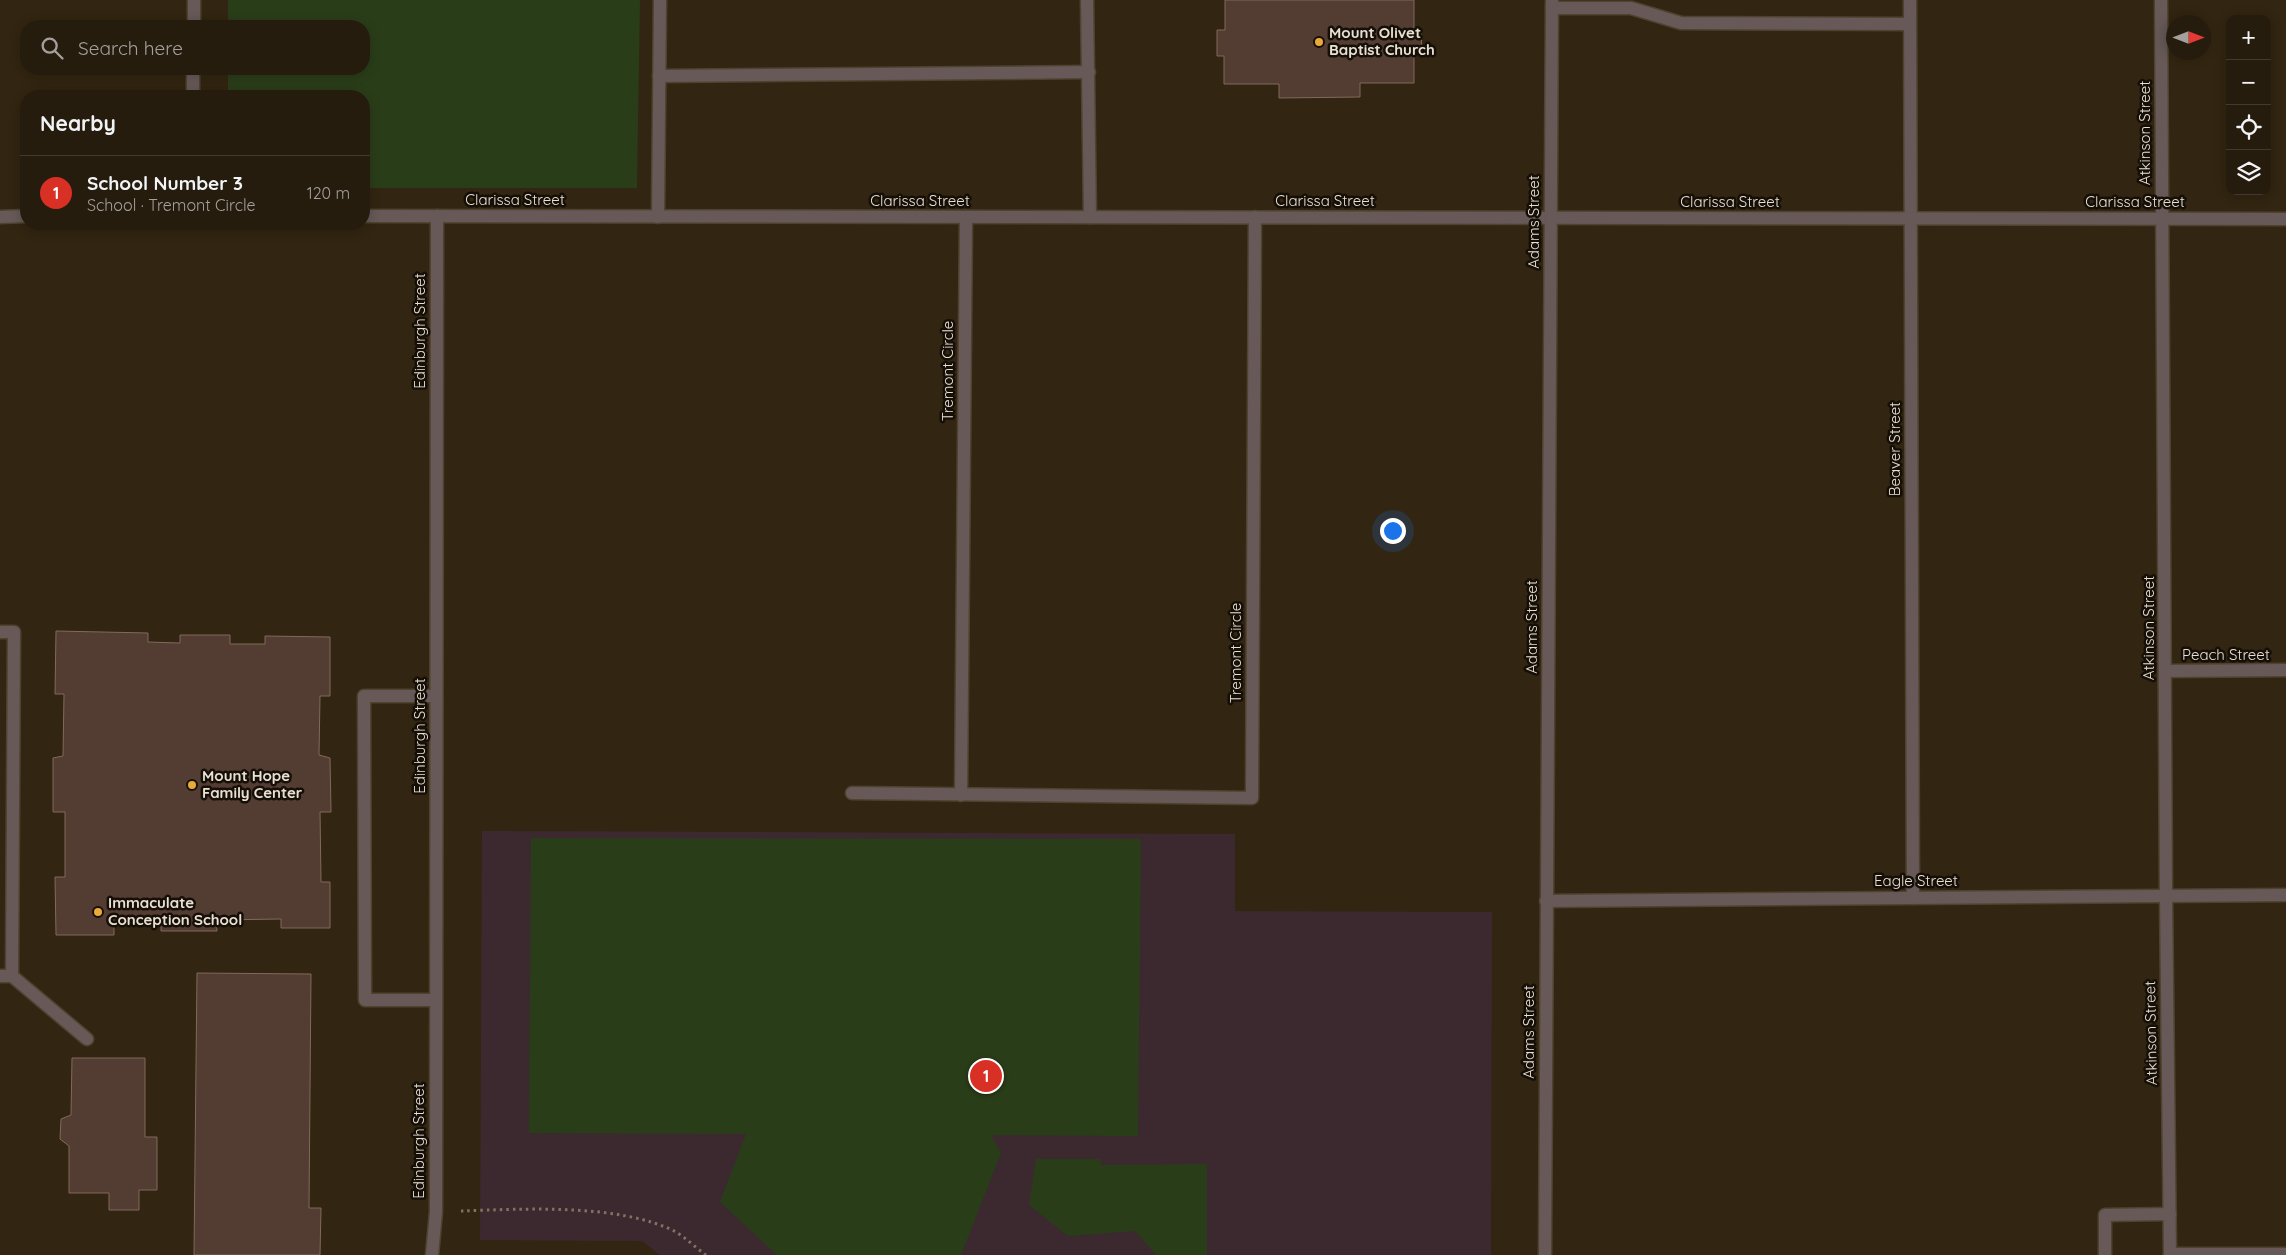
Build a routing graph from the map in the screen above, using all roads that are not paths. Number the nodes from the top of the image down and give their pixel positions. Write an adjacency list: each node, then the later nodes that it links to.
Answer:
1 (194, 0): 7 (street)
2 (660, 0): 11 (street)
3 (1087, 0): 9 (street)
4 (1910, 0): 8 (street, Beaver Street)
5 (2161, 0): 23 (street, Atkinson Street)
6 (1552, 4): 8 (street); 21 (street, Adams Street)
7 (194, 20)
8 (1910, 24): 22 (street, Beaver Street)
9 (1089, 72): 11 (street); 19 (street)
10 (194, 75): 12 (street)
11 (659, 76): 17 (street)
12 (194, 90)
13 (20, 216): 16 (street)
14 (370, 216): 15 (street, Clarissa Street)
15 (437, 216): 17 (street, Clarissa Street); 28 (street, Edinburgh Street)
16 (0, 217)
17 (658, 217): 18 (street, Clarissa Street)
18 (966, 217): 19 (street, Clarissa Street); 30 (street, Tremont Circle)
19 (1090, 217): 20 (street, Clarissa Street)
20 (1256, 217): 21 (street, Clarissa Street); 30 (street, Tremont Circle)
21 (1550, 218): 22 (street, Clarissa Street); 34 (street, Adams Street)
22 (1911, 218): 23 (street, Clarissa Street); 33 (street, Beaver Street)
23 (2162, 219): 24 (street, Clarissa Street); 27 (street, Atkinson Street)
24 (2286, 219)
25 (0, 632): 35 (street)
26 (2286, 670): 27 (street, Peach Street)
27 (2166, 671): 32 (street, Atkinson Street)
28 (436, 696): 36 (street, Edinburgh Street); 36 (street)
29 (852, 793): 30 (street, Tremont Circle)
30 (961, 795)
31 (2286, 895): 32 (street, Eagle Street)
32 (2166, 896): 33 (street, Eagle Street); 38 (street, Atkinson Street)
33 (1913, 898): 34 (street, Eagle Street)
34 (1546, 901): 42 (street, Adams Street)
35 (6, 976): 37 (street)
36 (436, 1000): 41 (street, Edinburgh Street)
37 (87, 1039)
38 (2170, 1214): 39 (street, Atkinson Street); 43 (street)
39 (2170, 1254): 40 (street)
40 (2286, 1254)
41 (432, 1255)
42 (1545, 1255)
43 (2106, 1255)

